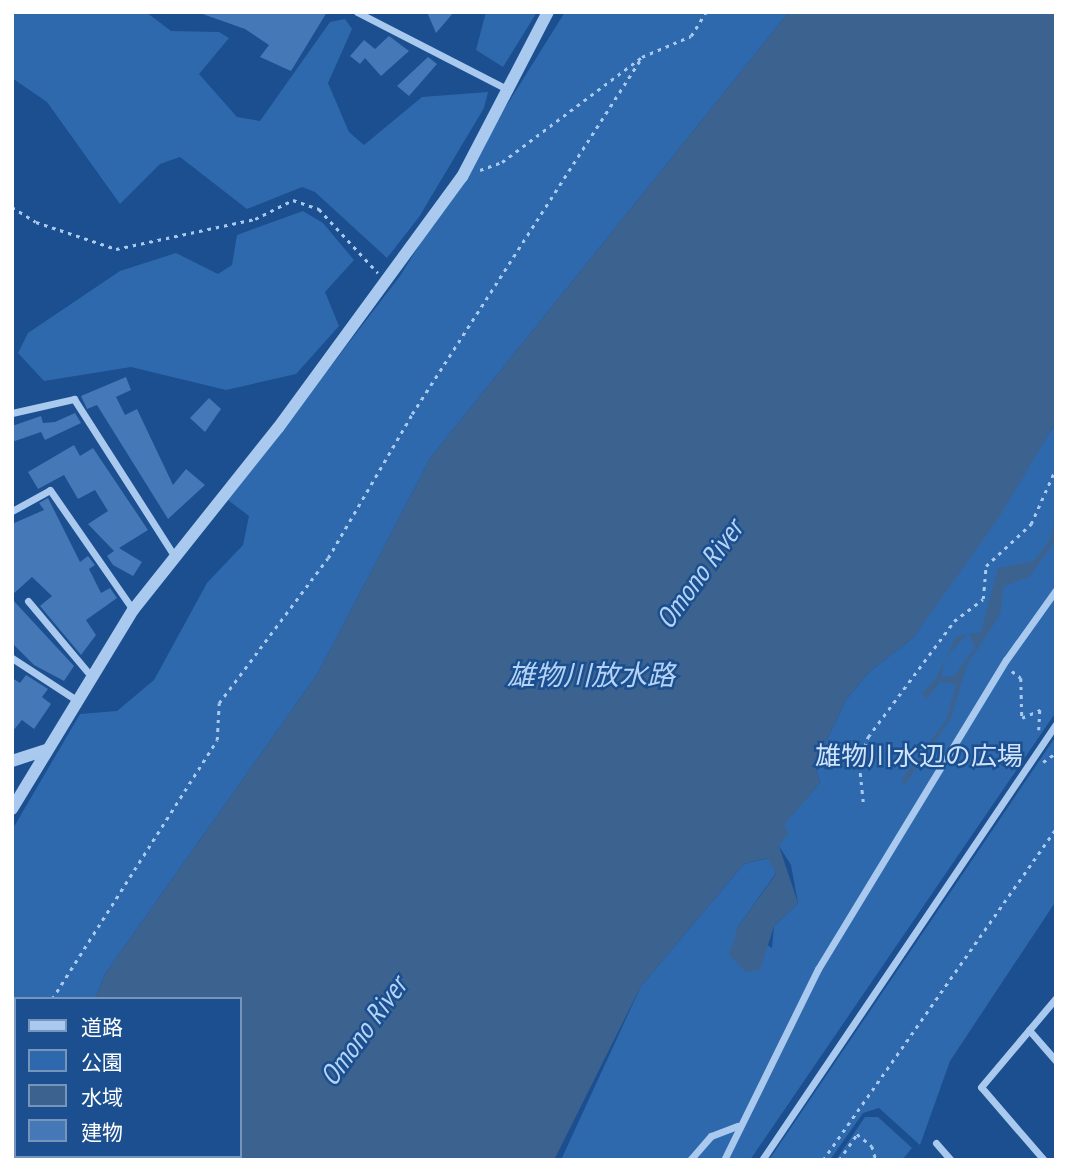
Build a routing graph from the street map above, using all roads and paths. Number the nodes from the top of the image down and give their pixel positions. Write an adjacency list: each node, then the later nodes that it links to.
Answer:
1 (357, 12): 5 (street)
2 (548, 12): 5 (street)
3 (706, 12): 4 (path)
4 (642, 57): 6 (path); 27 (path)
5 (510, 90): 6 (street)
6 (462, 177): 8 (street)
7 (12, 206): 8 (path)
8 (387, 281): 12 (street)
9 (12, 413): 12 (street)
10 (1056, 468): 24 (path)
11 (12, 511): 15 (street)
12 (173, 554): 15 (street)
13 (1056, 590): 17 (street)
14 (28, 601): 18 (street)
15 (133, 610): 18 (street)
16 (12, 658): 19 (street)
17 (1004, 664): 21 (path); 31 (street)
18 (90, 675): 19 (street)
19 (75, 699): 22 (street)
20 (1056, 724): 21 (street)
21 (1047, 737): 35 (street)
22 (46, 750): 23 (street); 25 (street)
23 (12, 761)
24 (863, 802)
25 (12, 809)
26 (1056, 829): 36 (path)
27 (53, 997)
28 (1056, 998): 29 (street)
29 (1029, 1030): 30 (street); 40 (street)
30 (1056, 1061)
31 (737, 1126): 33 (street); 34 (street)
32 (936, 1143): 39 (street)
33 (690, 1160)
34 (724, 1160)
35 (762, 1160)
36 (823, 1160)
37 (839, 1160): 38 (path)
38 (876, 1160)
39 (951, 1160)
40 (1044, 1160)

